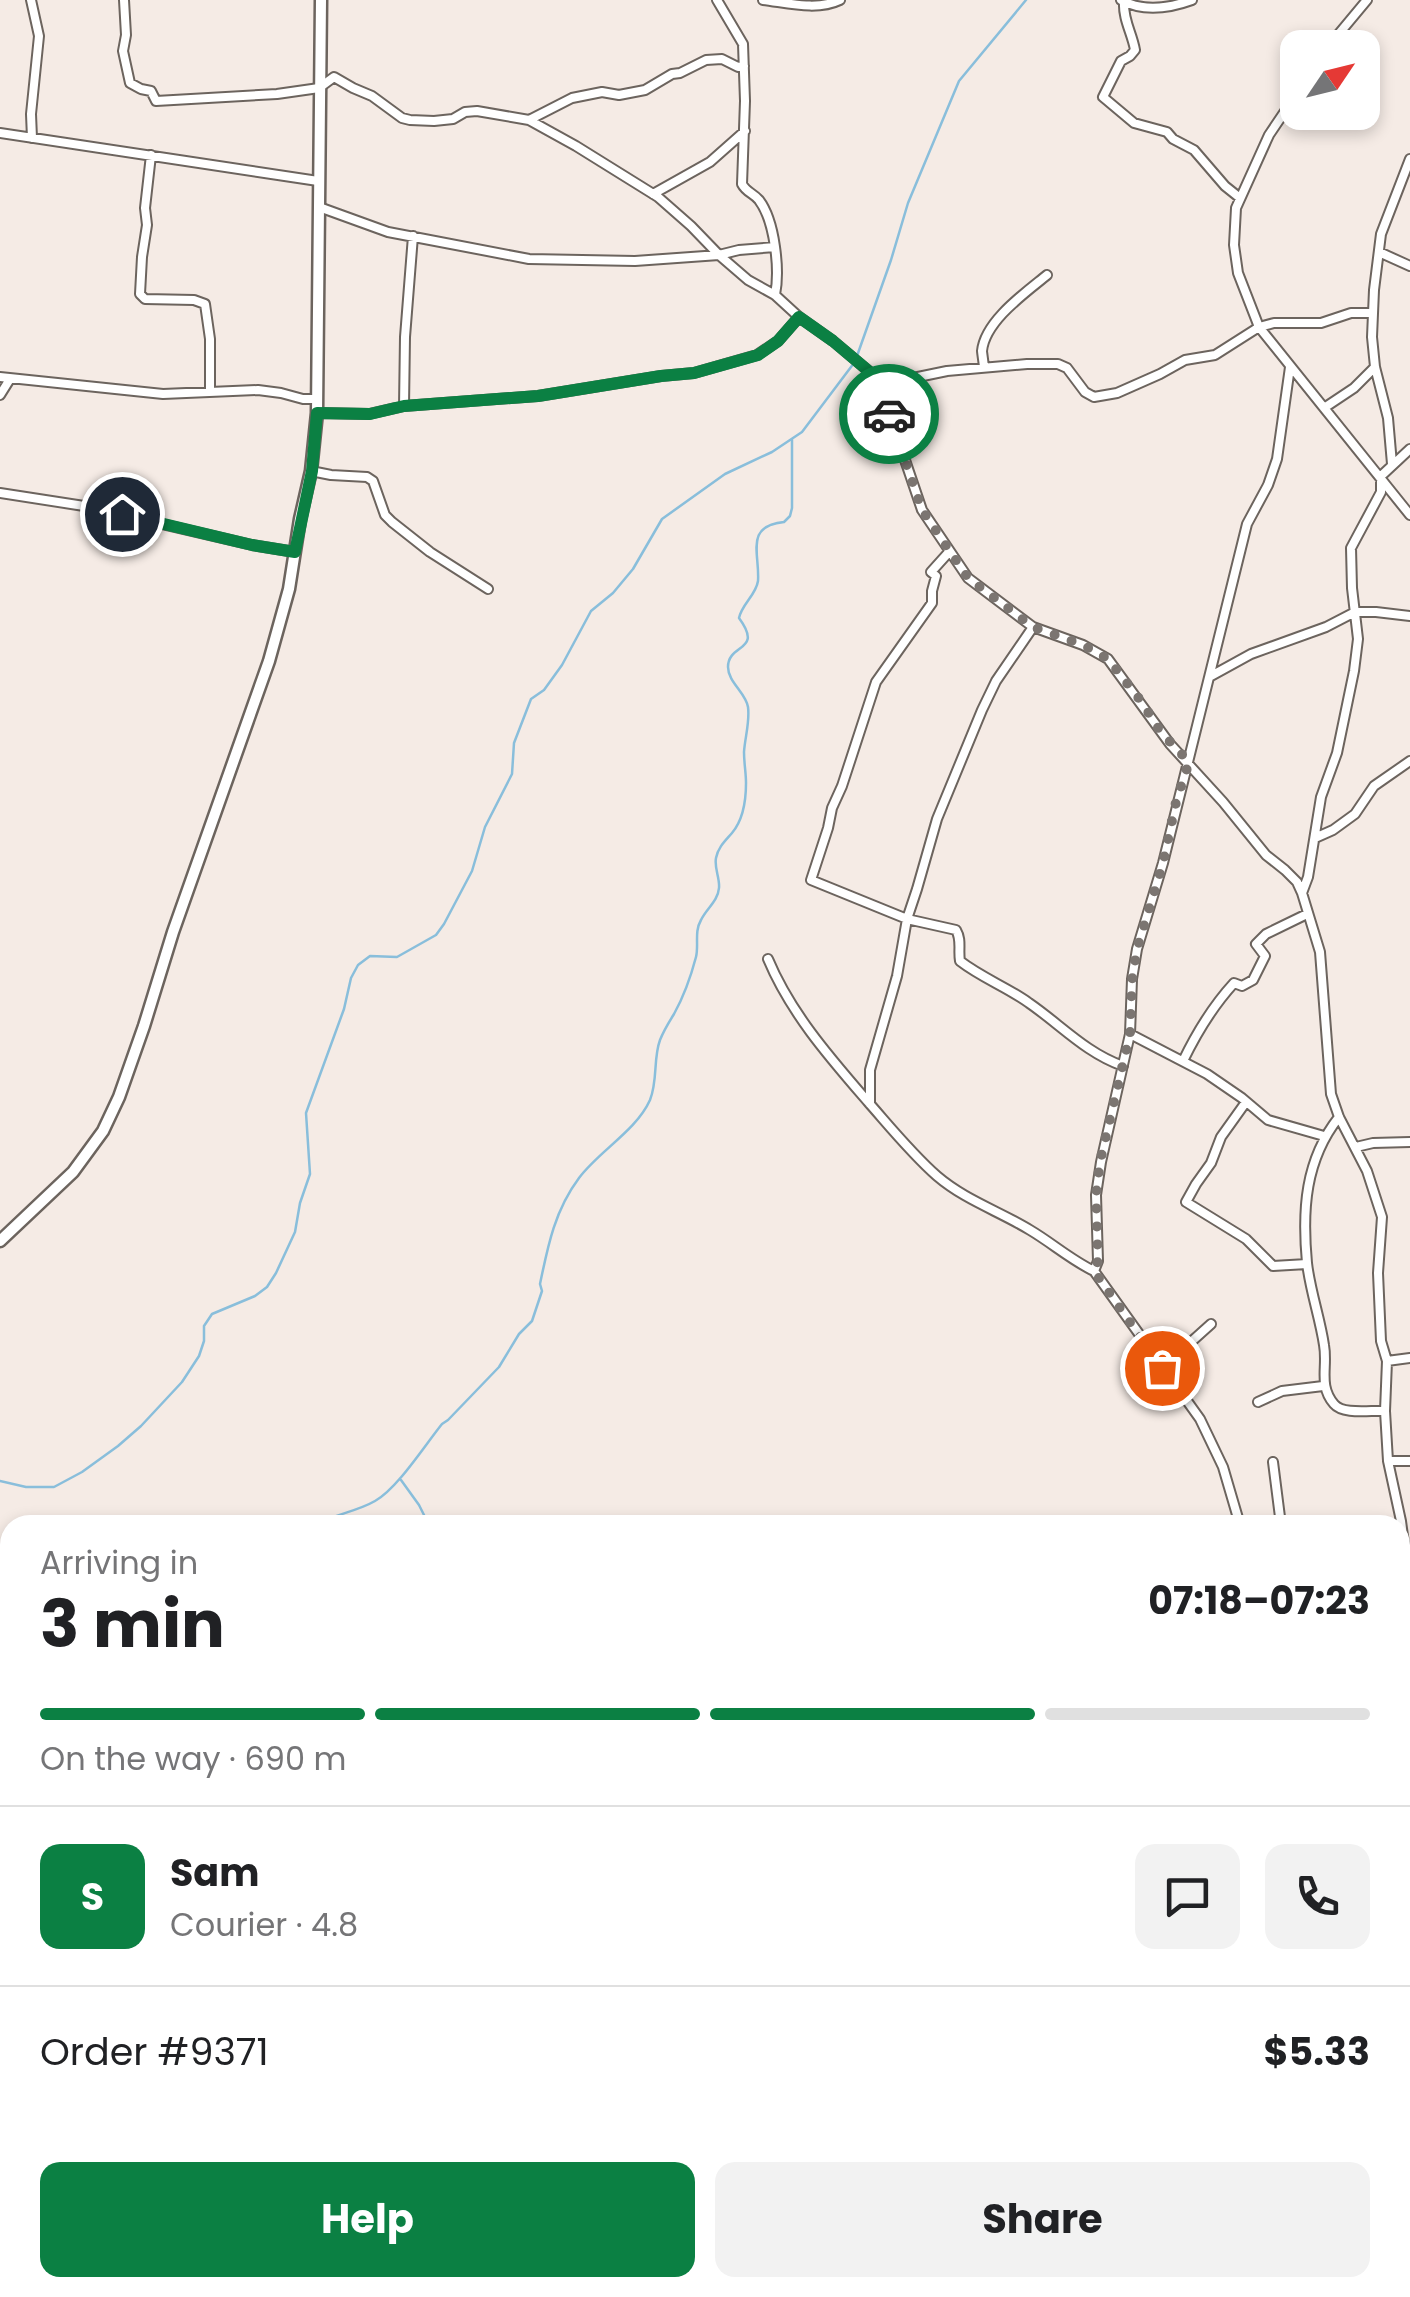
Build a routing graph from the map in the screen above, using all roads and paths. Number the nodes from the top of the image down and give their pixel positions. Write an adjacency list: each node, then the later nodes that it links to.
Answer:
1 (30, 0): 17 (street)
2 (124, 0): 12 (street)
3 (321, 0): 12 (street)
4 (717, 0): 11 (street)
5 (763, 0): 6 (street)
6 (840, 0)
7 (1192, 0): 9 (street)
8 (1367, 0): 10 (street)
9 (1123, 1): 22 (street)
10 (1342, 30)
11 (744, 66): 14 (street); 15 (street)
12 (319, 88): 14 (street); 20 (street)
13 (1280, 119): 22 (street)
14 (529, 120): 21 (street)
15 (745, 132): 21 (street); 25 (street)
16 (0, 133): 17 (street)
17 (32, 138): 18 (street)
18 (151, 155): 20 (street); 40 (street)
19 (1410, 159): 26 (street)
20 (318, 181): 23 (street)
21 (652, 194): 27 (street)
22 (1240, 198): 33 (street)
23 (319, 207): 24 (street); 42 (street)
24 (413, 236): 27 (street); 43 (street)
25 (775, 247): 27 (street); 30 (street)
26 (1379, 252): 28 (street); 31 (street)
27 (720, 255): 30 (street)
28 (1410, 266)
29 (1047, 275): 36 (street)
30 (775, 296): 32 (street)
31 (1373, 313): 33 (street); 35 (street)
32 (799, 317): 39 (street); 43 (street)
33 (1259, 328): 34 (street); 36 (street)
34 (1290, 367): 44 (street); 58 (street)
35 (1375, 367): 44 (street); 47 (street)
36 (984, 368): 39 (street)
37 (0, 377): 38 (street)
38 (10, 379): 40 (street); 41 (street)
39 (884, 384): 53 (street)
40 (210, 392): 42 (street)
41 (0, 395)
42 (317, 400): 45 (street)
43 (404, 406): 45 (street)
44 (1324, 408): 49 (street)
45 (317, 413): 48 (street)
46 (1410, 448): 47 (street)
47 (1392, 464): 49 (street)
48 (312, 471): 52 (street); 54 (street)
49 (1381, 476): 51 (street); 55 (street)
50 (0, 493): 52 (street)
51 (1410, 514)
52 (295, 552): 75 (street)
53 (949, 552): 57 (street); 64 (street)
54 (488, 589)
55 (1355, 612): 56 (street); 58 (street); 61 (street)
56 (1410, 616)
57 (1033, 627): 60 (street); 64 (street)
58 (1210, 676): 60 (street)
59 (1410, 761): 61 (street)
60 (1189, 762): 62 (street); 66 (street)
61 (1315, 838): 62 (street)
62 (1302, 893): 63 (street)
63 (1307, 914): 67 (street); 71 (street)
64 (906, 919): 68 (street); 70 (street)
65 (768, 959): 70 (street)
66 (1130, 1034): 67 (street); 68 (street)
67 (1183, 1061): 69 (street)
68 (1123, 1066): 77 (street)
69 (1246, 1102): 72 (street); 76 (street)
70 (870, 1104): 77 (street)
71 (1338, 1117): 72 (street); 74 (street)
72 (1324, 1136): 76 (street)
73 (1410, 1142): 74 (street)
74 (1356, 1146): 80 (street)
75 (0, 1241)
76 (1307, 1264): 82 (street)
77 (1094, 1271): 81 (street)
78 (1211, 1324): 81 (street)
79 (1410, 1358): 80 (street)
80 (1386, 1360): 84 (street)
81 (1162, 1368): 88 (street)
82 (1323, 1386): 83 (street); 84 (street)
83 (1258, 1402)
84 (1385, 1411): 86 (street)
85 (1410, 1460): 86 (street)
86 (1388, 1461): 90 (street)
87 (1272, 1462): 89 (street)
88 (1237, 1515)
89 (1279, 1515)
90 (1401, 1515)

